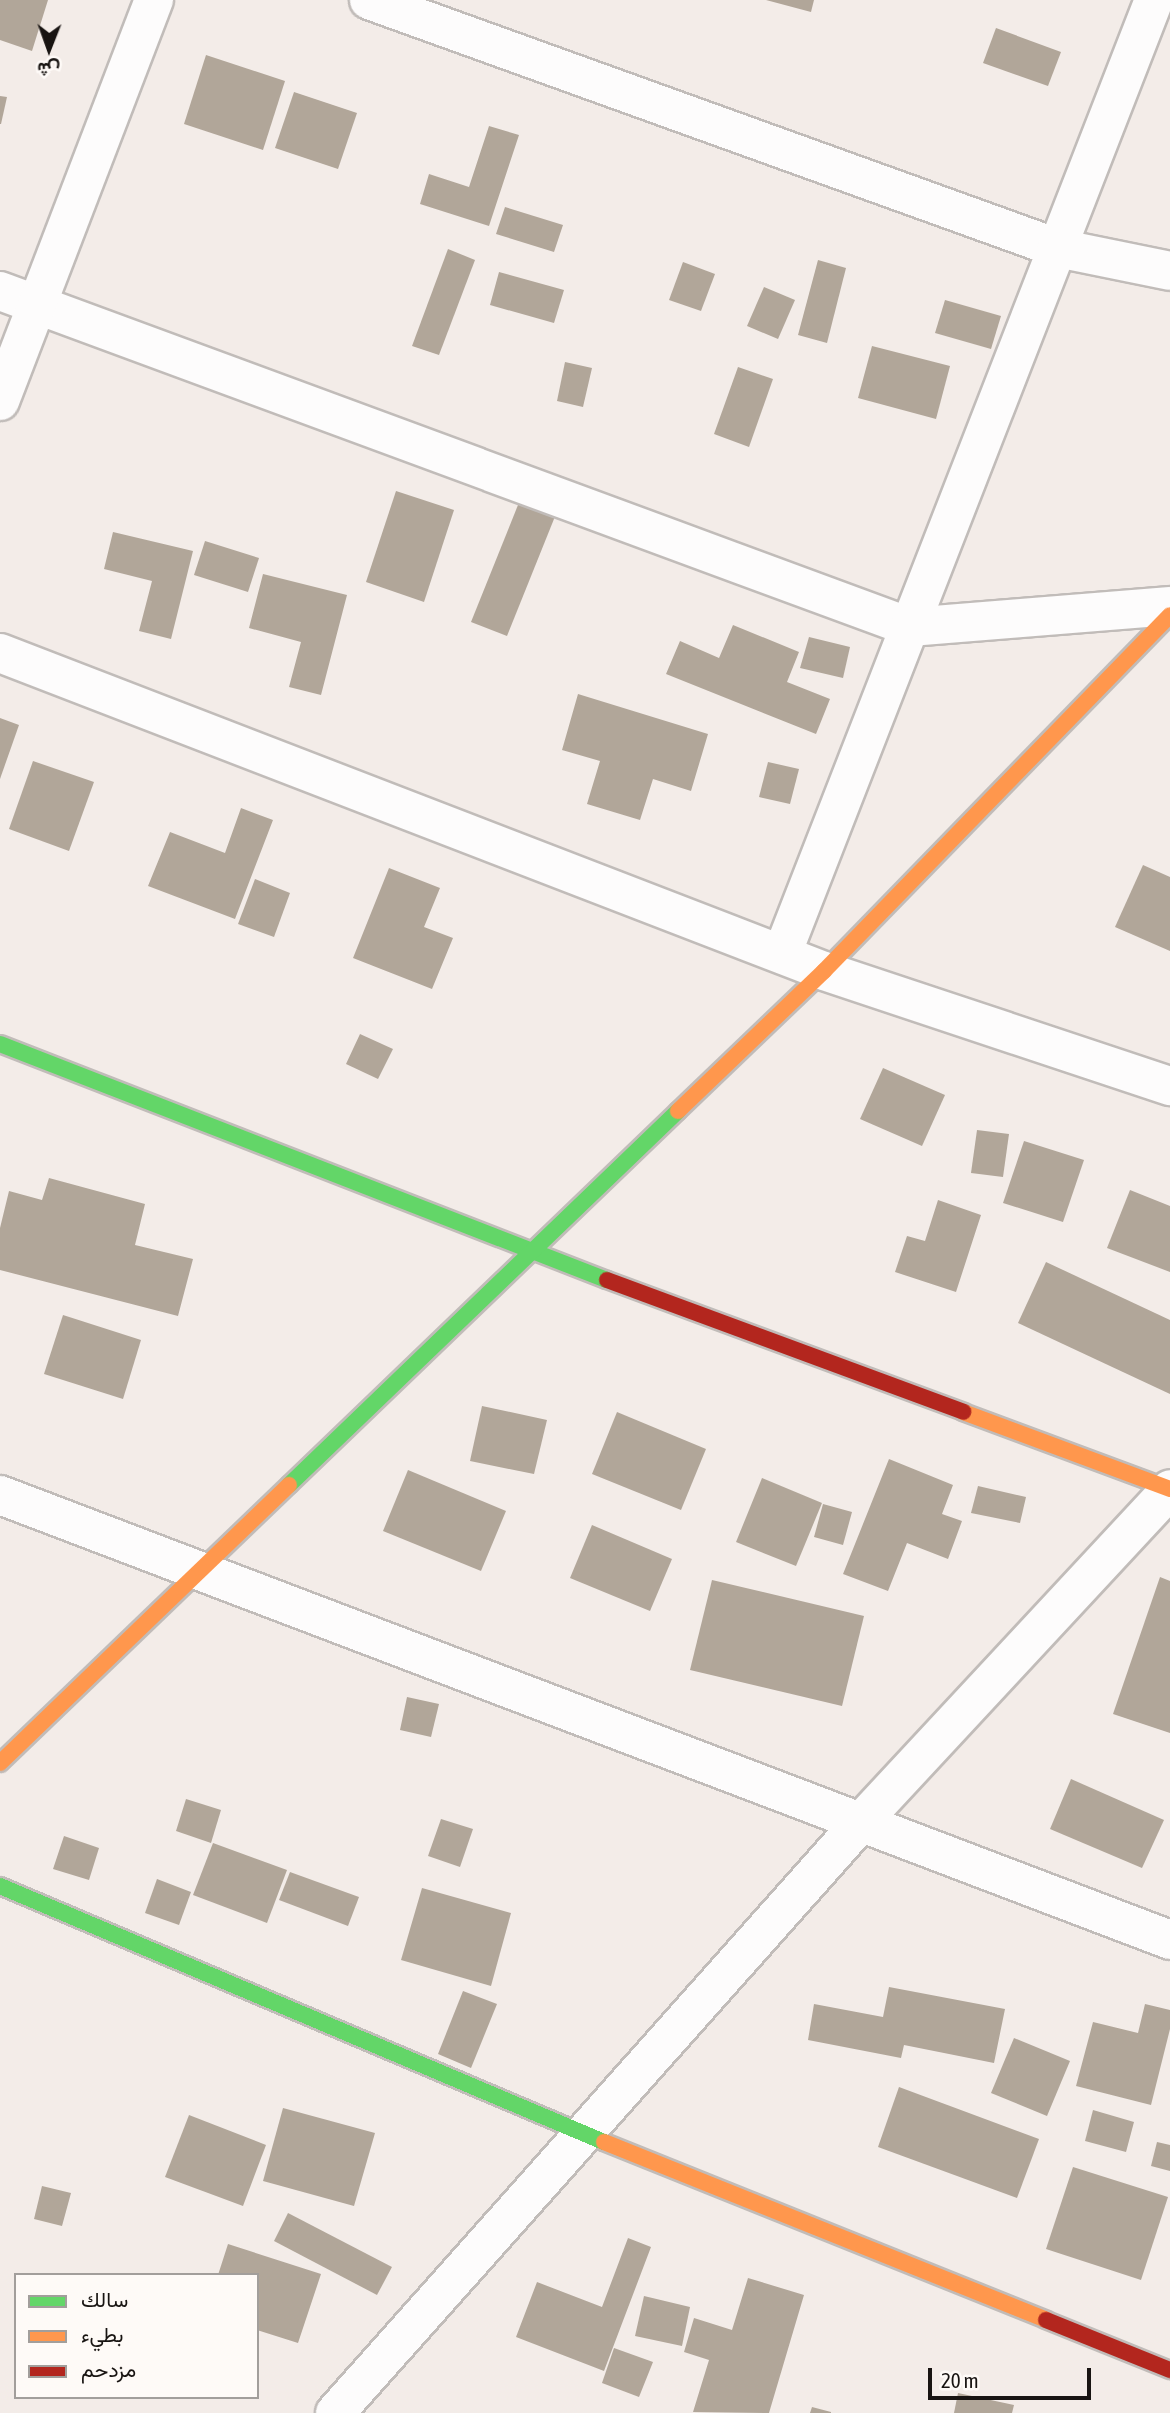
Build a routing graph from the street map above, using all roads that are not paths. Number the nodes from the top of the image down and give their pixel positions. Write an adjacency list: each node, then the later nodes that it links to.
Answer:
1 (154, 0): 7 (street)
2 (369, 0): 4 (street)
3 (1154, 0): 4 (street)
4 (1057, 248): 5 (street); 11 (street)
5 (1170, 271)
6 (0, 291): 7 (street)
7 (37, 305): 8 (street); 11 (street)
8 (0, 401)
9 (1170, 606): 11 (street)
10 (1170, 615): 14 (street)
11 (910, 627): 13 (street)
12 (0, 653): 13 (street)
13 (782, 954): 14 (street)
14 (824, 971): 16 (street); 17 (street)
15 (0, 1044): 17 (street)
16 (1170, 1086)
17 (531, 1252): 18 (street); 20 (street)
18 (1170, 1489): 22 (street)
19 (0, 1495): 20 (street)
20 (198, 1572): 21 (street); 22 (street)
21 (0, 1763)
22 (862, 1821): 24 (street); 25 (street)
23 (0, 1886): 25 (street)
24 (1170, 1940)
25 (580, 2133): 26 (street); 27 (street)
26 (1170, 2371)
27 (335, 2413)

